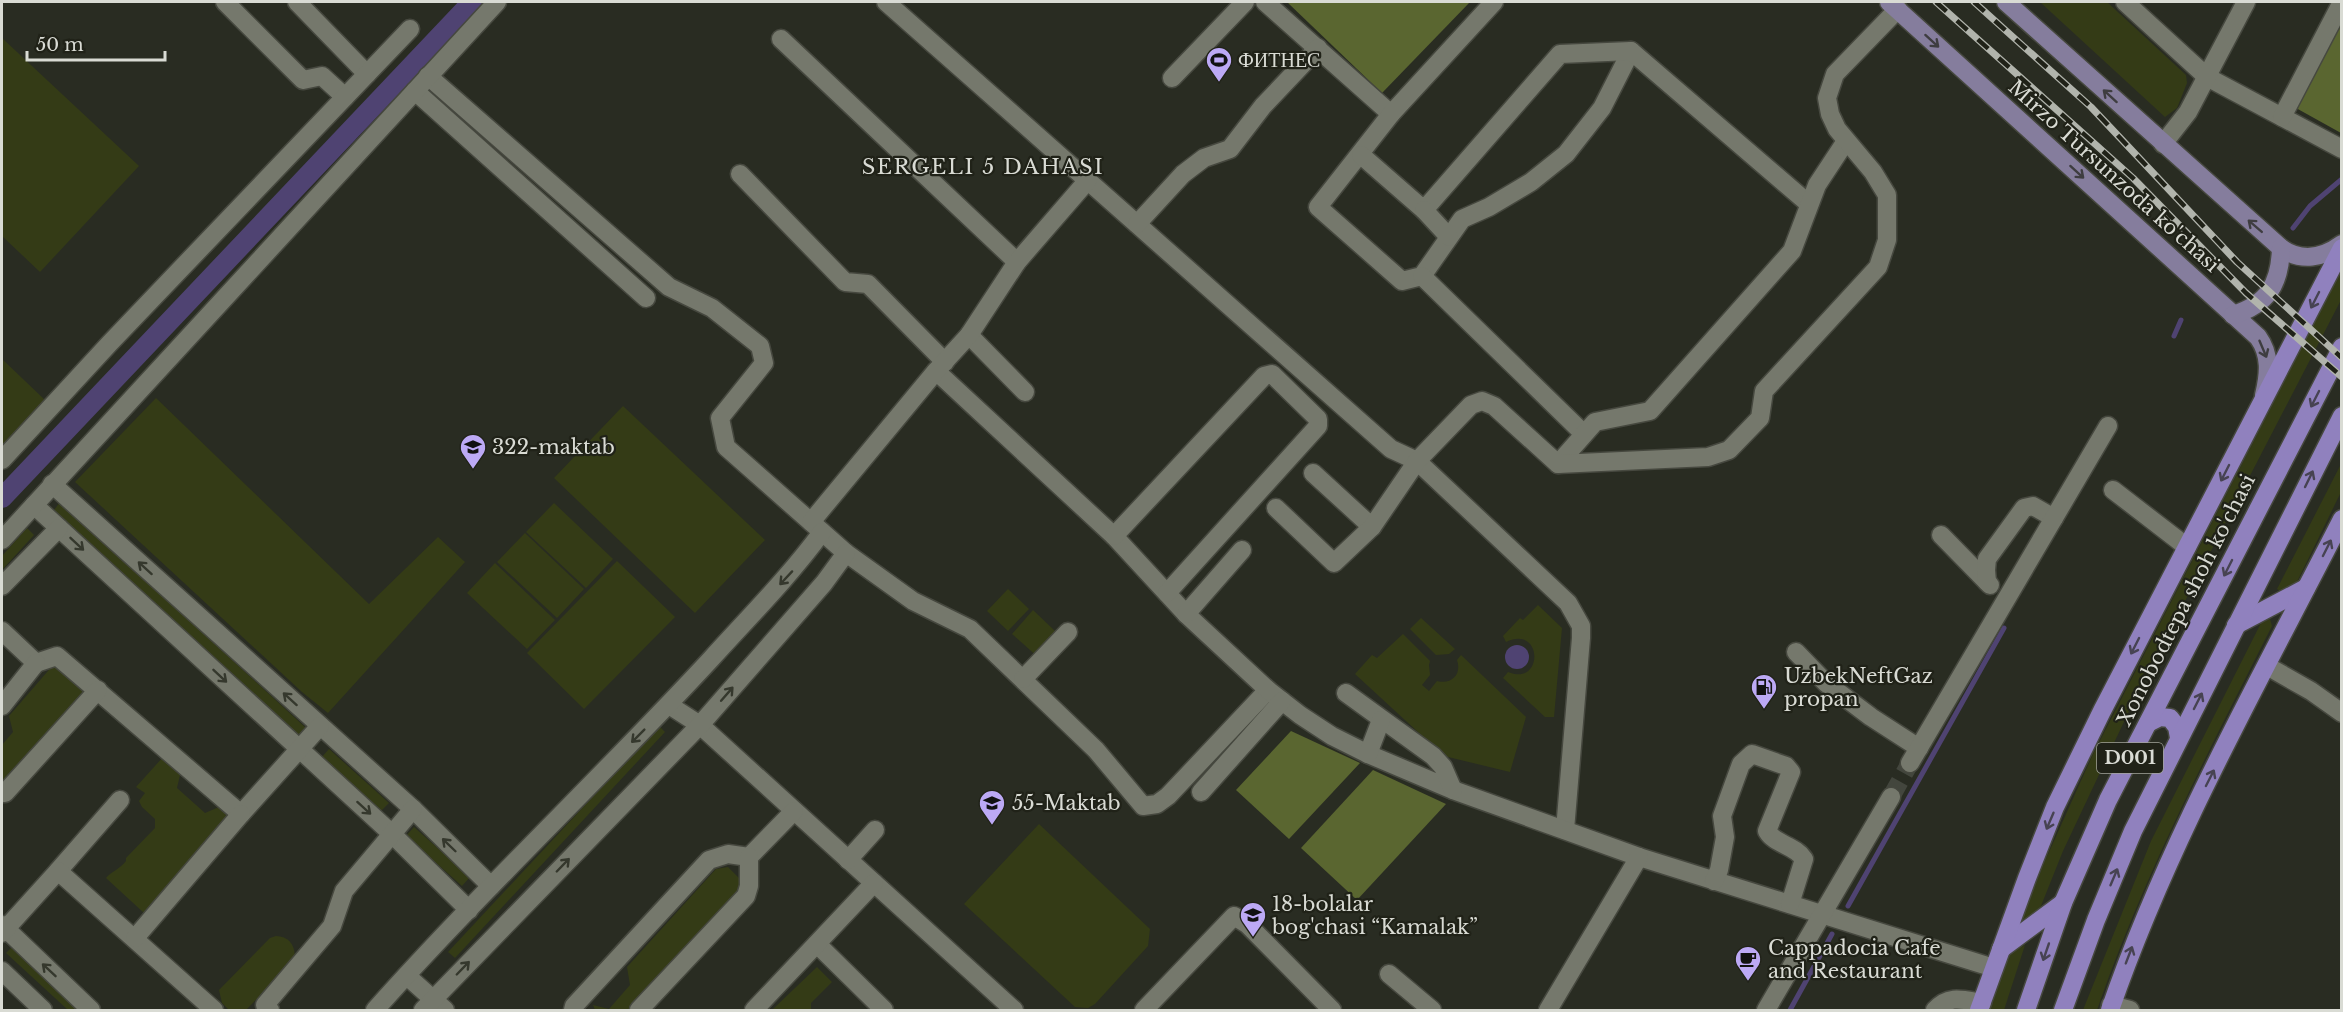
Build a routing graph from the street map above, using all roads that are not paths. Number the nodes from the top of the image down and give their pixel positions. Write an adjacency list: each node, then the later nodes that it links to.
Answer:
1 (225, 2): 22 (street)
2 (297, 2): 17 (street)
3 (497, 2): 18 (street)
4 (886, 2): 30 (street)
5 (1245, 2): 20 (street)
6 (1265, 2): 15 (street)
7 (1494, 2): 23 (street)
8 (2006, 2): 26 (main road, one-way to 8)
9 (2125, 2): 19 (street)
10 (2246, 2): 19 (street)
11 (2342, 2): 24 (street)
12 (1894, 5): 25 (street); 40 (main road, Mirzo Tursunzoda ko'chasi, one-way to 40)
13 (410, 29): 17 (street)
14 (781, 39): 37 (street)
15 (1318, 48): 23 (street); 33 (street)
16 (1631, 51): 31 (street); 32 (street); 34 (street)
17 (366, 74): 22 (street)
18 (428, 76): 21 (street); 59 (street)
19 (2207, 77): 24 (street); 26 (street)
20 (1172, 78)
21 (415, 91): 39 (street); 53 (street)
22 (345, 97): 49 (street)
23 (1391, 114): 28 (street)
24 (2282, 117): 27 (street)
25 (1846, 141): 31 (street); 51 (street)
26 (2163, 144): 36 (main road, one-way to 26)
27 (2342, 149)
28 (1361, 155): 32 (street); 38 (street)
29 (740, 174): 43 (street)
30 (1088, 180): 33 (street); 37 (street)
31 (1809, 204): 48 (street)
32 (1424, 210): 34 (street)
33 (1137, 224): 50 (street)
34 (1449, 237): 38 (street)
35 (2342, 246): 36 (main road); 45 (highway, one-way to 45)
36 (2281, 248): 40 (main road)
37 (1017, 262): 41 (street)
38 (1422, 276): 48 (street)
39 (646, 298)
40 (2233, 315): 45 (main road, Mirzo Tursunzoda ko'chasi, one-way to 45)
41 (969, 335): 43 (street); 44 (street)
42 (2342, 347): 88 (highway, Xonobodtepa shoh ko'chasi / D001, one-way to 88)
43 (940, 366): 59 (street); 63 (street)
44 (1025, 392)
45 (2261, 403): 65 (highway, one-way to 65)
46 (2342, 416): 74 (highway, D001, one-way to 46)
47 (2108, 426): 57 (street)
48 (1584, 434): 51 (street)
49 (2, 460)
50 (1417, 461): 51 (street); 60 (street); 103 (street)
51 (1558, 464)
52 (1313, 473): 60 (street)
53 (52, 484): 55 (street); 90 (street, one-way to 53)
54 (2113, 490): 65 (street)
55 (34, 505): 61 (street); 64 (street)
56 (1276, 508): 60 (street)
57 (2054, 518): 68 (street); 72 (street)
58 (2342, 519): 70 (highway, one-way to 58)
59 (817, 527): 67 (street); 84 (street, one-way to 84)
60 (1372, 527)
61 (59, 528): 69 (street); 92 (street, one-way to 92)
62 (1941, 535): 68 (street)
63 (1114, 536): 71 (street); 71 (street)
64 (2, 540)
65 (2187, 547): 119 (highway, one-way to 119)
66 (1242, 550): 73 (street)
67 (846, 553): 80 (street); 89 (street, one-way to 67)
68 (1987, 582): 72 (street)
69 (2, 586)
70 (2307, 588): 74 (highway); 79 (highway)
71 (1167, 593): 73 (street)
72 (2006, 602): 77 (street)
73 (1186, 614): 83 (street)
74 (2236, 626): 91 (highway, D001, one-way to 74)
75 (2, 631): 78 (street)
76 (1068, 632): 80 (street)
77 (1796, 652)
78 (36, 663): 81 (street); 85 (street)
79 (2267, 666): 86 (street); 126 (highway, one-way to 79)
80 (1023, 679): 83 (street)
81 (98, 690): 96 (street); 101 (street)
82 (1346, 693): 87 (street)
83 (1275, 695): 93 (street); 95 (street)
84 (669, 705): 89 (street); 111 (street, one-way to 111)
85 (2, 706)
86 (2342, 713)
87 (1381, 720): 93 (street); 94 (street)
88 (2148, 723): 91 (highway); 112 (highway, Xonobodtepa shoh ko'chasi / D001)
89 (700, 724): 100 (street); 124 (street, one-way to 89)
90 (320, 726): 92 (street); 99 (street)
91 (2179, 738): 144 (highway, D001, one-way to 91)
92 (300, 749): 101 (street); 104 (street, one-way to 104)
93 (1368, 754): 94 (street)
94 (1453, 790): 103 (street)
95 (1201, 792)
96 (2, 793)
97 (1891, 797): 115 (street)
98 (120, 800): 108 (street)
99 (413, 809): 104 (street); 111 (street, one-way to 99)
100 (794, 811): 105 (street); 107 (street)
101 (241, 814): 117 (street)
102 (875, 830): 107 (street)
103 (1565, 830): 106 (street)
104 (391, 833): 114 (street); 127 (street)
105 (749, 857): 132 (street); 133 (street)
106 (1639, 857): 109 (street); 140 (street)
107 (848, 860): 110 (street)
108 (58, 871): 116 (street); 117 (street)
109 (1714, 881): 113 (street); 113 (street)
110 (874, 884): 118 (street); 136 (street)
111 (491, 886): 114 (street)
112 (2063, 903): 119 (highway); 143 (highway, Xonobodtepa shoh ko'chasi / D001, one-way to 143)
113 (1790, 904): 115 (street)
114 (469, 910): 123 (street)
115 (1824, 915): 120 (street); 141 (street)
116 (3, 929): 130 (street, one-way to 116)
117 (135, 938): 131 (street)
118 (817, 944): 134 (street); 135 (street)
119 (2001, 949): 120 (highway)
120 (1994, 968): 125 (highway)
121 (2, 972): 129 (street)
122 (1389, 974): 139 (street)
123 (407, 976): 124 (street); 128 (street)
124 (433, 1007)
125 (1981, 1007): 142 (street)
126 (2110, 1008): 145 (street)
127 (265, 1009)
128 (379, 1009)
129 (43, 1011)
130 (92, 1011)
131 (214, 1011)
132 (573, 1011)
133 (639, 1011)
134 (754, 1011)
135 (884, 1011)
136 (1014, 1011)
137 (1144, 1011): 138 (street)
138 (1332, 1011)
139 (1432, 1011)
140 (1548, 1011)
141 (1766, 1011)
142 (1935, 1011)
143 (2026, 1011)
144 (2063, 1011)
145 (2130, 1011)

